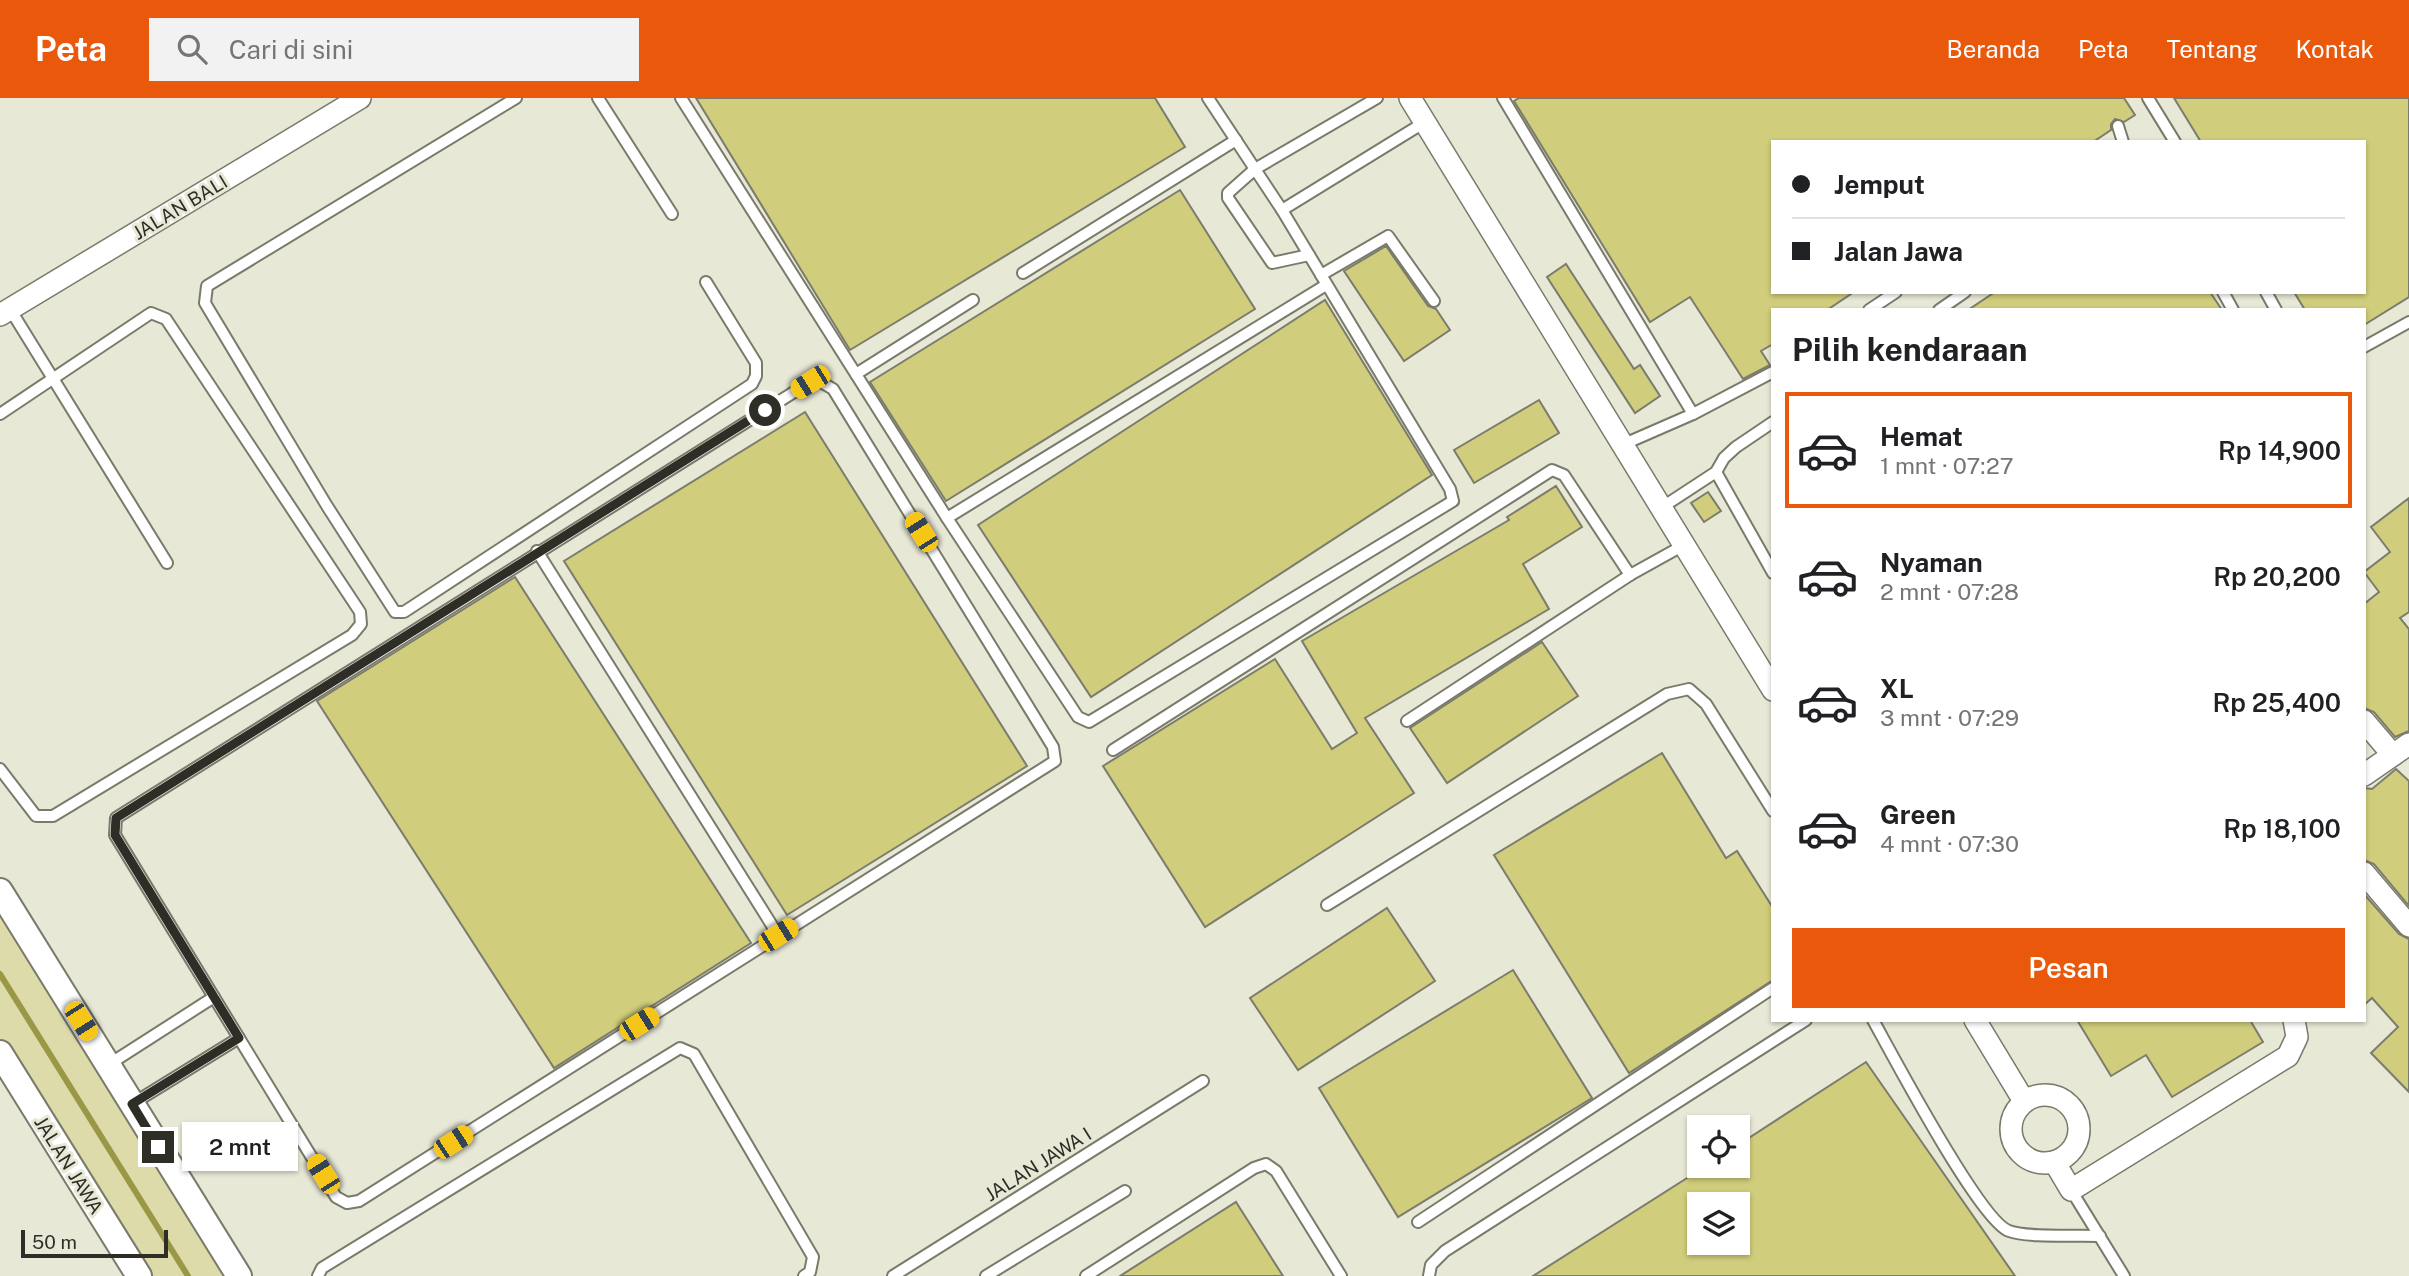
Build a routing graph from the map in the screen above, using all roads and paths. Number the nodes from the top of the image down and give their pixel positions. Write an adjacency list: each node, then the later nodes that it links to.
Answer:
1 (360, 98): 28 (street, JALAN BALI)
2 (516, 98): 21 (lane)
3 (598, 98): 17 (lane)
4 (681, 98): 32 (lane)
5 (1208, 98): 12 (lane)
6 (1377, 98): 15 (lane)
7 (1410, 98): 10 (street)
8 (1503, 98): 35 (lane)
9 (2148, 98): 14 (lane)
10 (1425, 122): 16 (lane); 37 (street)
11 (2118, 126): 13 (lane)
12 (1236, 140): 15 (lane); 19 (lane)
13 (2122, 140)
14 (2174, 140)
15 (1255, 169): 16 (lane); 18 (lane)
16 (1282, 210): 18 (lane)
17 (672, 214)
18 (1309, 255): 20 (lane)
19 (1023, 273)
20 (1323, 280): 25 (lane); 40 (lane); 40 (lane)
21 (706, 282)
22 (1893, 294): 26 (lane)
23 (1962, 294): 27 (lane)
24 (973, 300): 32 (lane)
25 (1434, 301)
26 (1872, 308)
27 (1942, 308)
28 (5, 312): 33 (lane)
29 (2409, 322): 30 (lane)
30 (2366, 345)
31 (1771, 373): 35 (lane)
32 (856, 374): 40 (lane)
33 (53, 380): 34 (lane); 43 (lane); 52 (lane)
34 (0, 414)
35 (1693, 414): 37 (lane)
36 (1771, 423): 38 (lane)
37 (1622, 445): 39 (street)
38 (1716, 472): 39 (lane); 44 (lane)
39 (1661, 508): 41 (street)
40 (947, 517)
41 (1684, 545): 45 (lane); 46 (street)
42 (537, 551): 58 (lane); 58 (lane); 60 (lane)
43 (167, 563)
44 (1771, 569)
45 (1630, 575): 47 (lane); 50 (lane)
46 (1771, 687)
47 (1406, 721)
48 (2366, 722): 49 (street)
49 (2401, 749): 51 (street)
50 (1113, 750)
51 (2366, 774)
52 (2, 776)
53 (1771, 808): 56 (lane)
54 (2366, 875): 57 (street)
55 (0, 891): 67 (street)
56 (1327, 905)
57 (2409, 926)
58 (778, 935): 65 (lane)
59 (1771, 989): 74 (lane)
60 (214, 997): 65 (lane); 67 (lane)
61 (1803, 1022): 84 (lane)
62 (1874, 1022): 75 (lane)
63 (1976, 1022): 69 (street)
64 (2294, 1022): 72 (street)
65 (239, 1038): 70 (lane)
66 (0, 1053): 76 (street, JALAN JAWA)
67 (108, 1065): 70 (street)
68 (1203, 1081): 80 (lane, JALAN JAWA I)
69 (2024, 1101): 71 (street); 71 (street)
70 (132, 1104): 77 (street)
71 (2055, 1163): 72 (street)
72 (2071, 1190): 75 (lane)
73 (1125, 1191): 81 (lane)
74 (1418, 1222)
75 (2100, 1236): 85 (lane)
76 (139, 1276)
77 (239, 1276)
78 (318, 1276): 79 (lane)
79 (804, 1276)
80 (893, 1276)
81 (986, 1276)
82 (1086, 1276): 83 (lane)
83 (1341, 1276)
84 (1429, 1276)
85 (2124, 1276)

